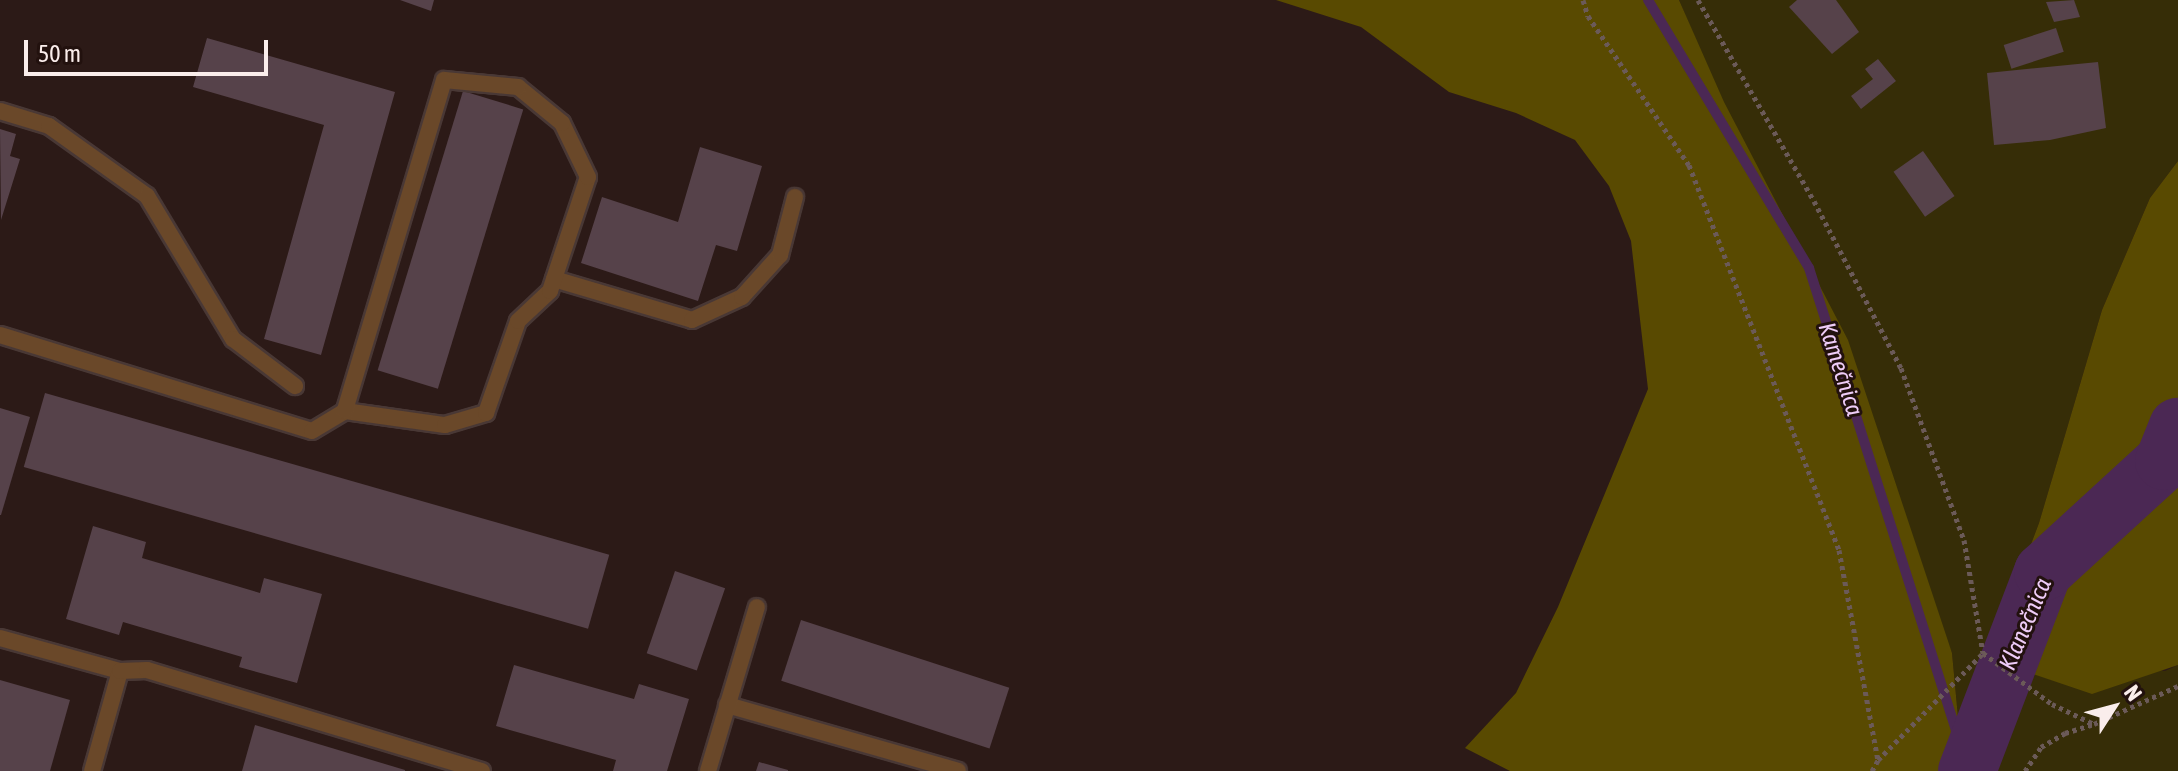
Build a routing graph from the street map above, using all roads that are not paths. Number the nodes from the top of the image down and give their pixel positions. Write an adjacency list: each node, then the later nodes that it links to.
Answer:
1 (0, 111): 5 (lane)
2 (795, 197): 3 (lane)
3 (554, 279): 6 (lane); 6 (lane)
4 (0, 335): 6 (lane)
5 (295, 386)
6 (345, 411)
7 (757, 607): 10 (lane)
8 (0, 638): 9 (lane)
9 (120, 671): 11 (lane); 12 (lane)
10 (727, 705): 13 (lane); 14 (lane)
11 (92, 771)
12 (482, 771)
13 (708, 771)
14 (958, 771)

